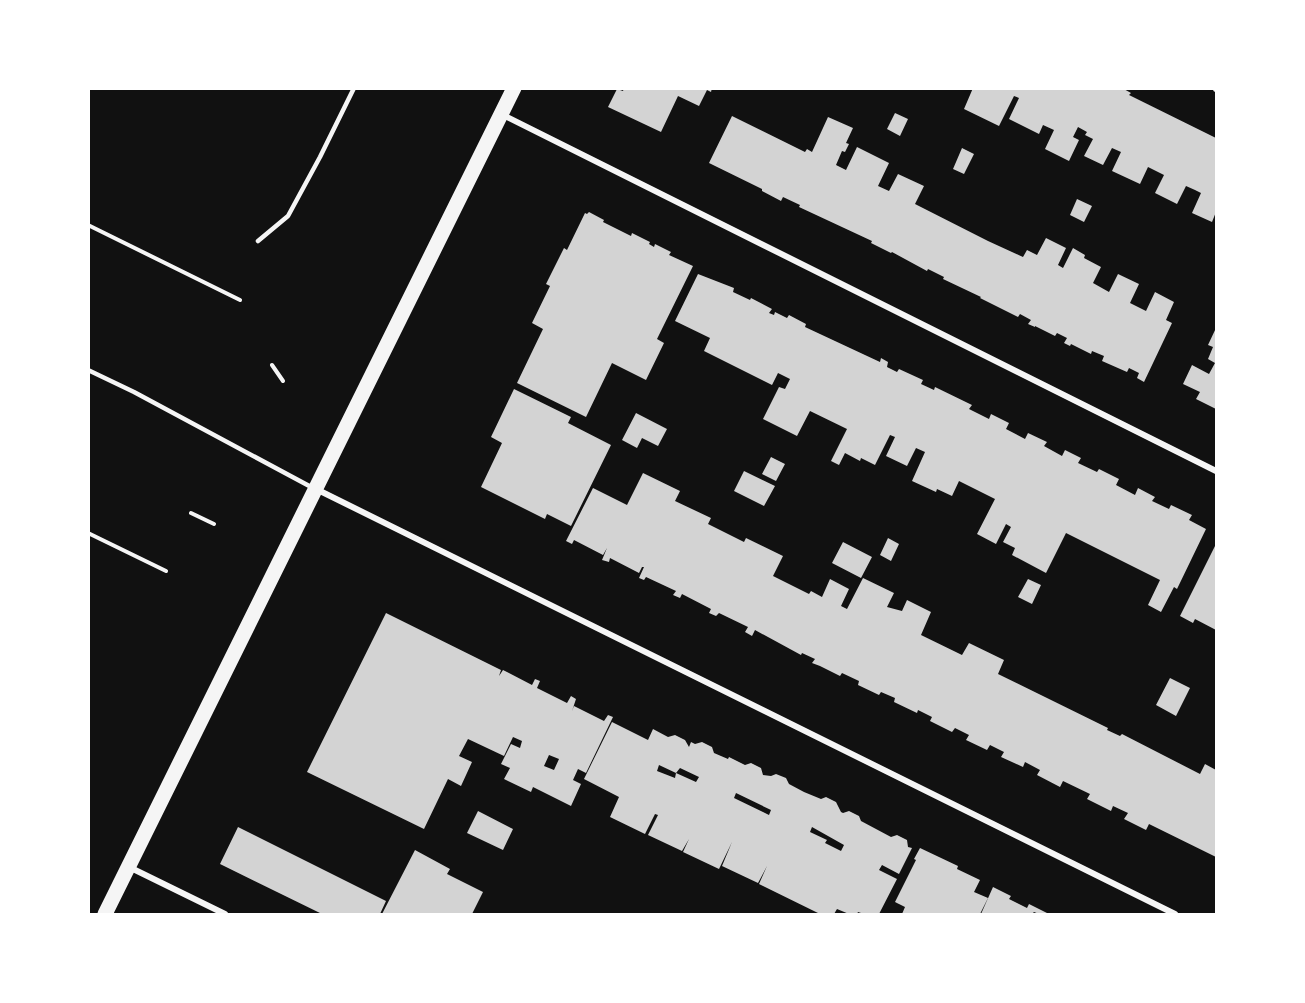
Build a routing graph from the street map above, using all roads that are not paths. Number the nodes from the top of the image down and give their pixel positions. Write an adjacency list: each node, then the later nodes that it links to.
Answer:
1 (354, 88): 4 (lane)
2 (514, 88): 3 (main road)
3 (501, 115): 6 (street); 7 (main road)
4 (258, 241)
5 (88, 370): 7 (lane)
6 (1216, 471)
7 (316, 489): 8 (main road); 11 (street)
8 (129, 867): 9 (main road); 10 (street)
9 (105, 915)
10 (225, 915)
11 (1175, 915)

